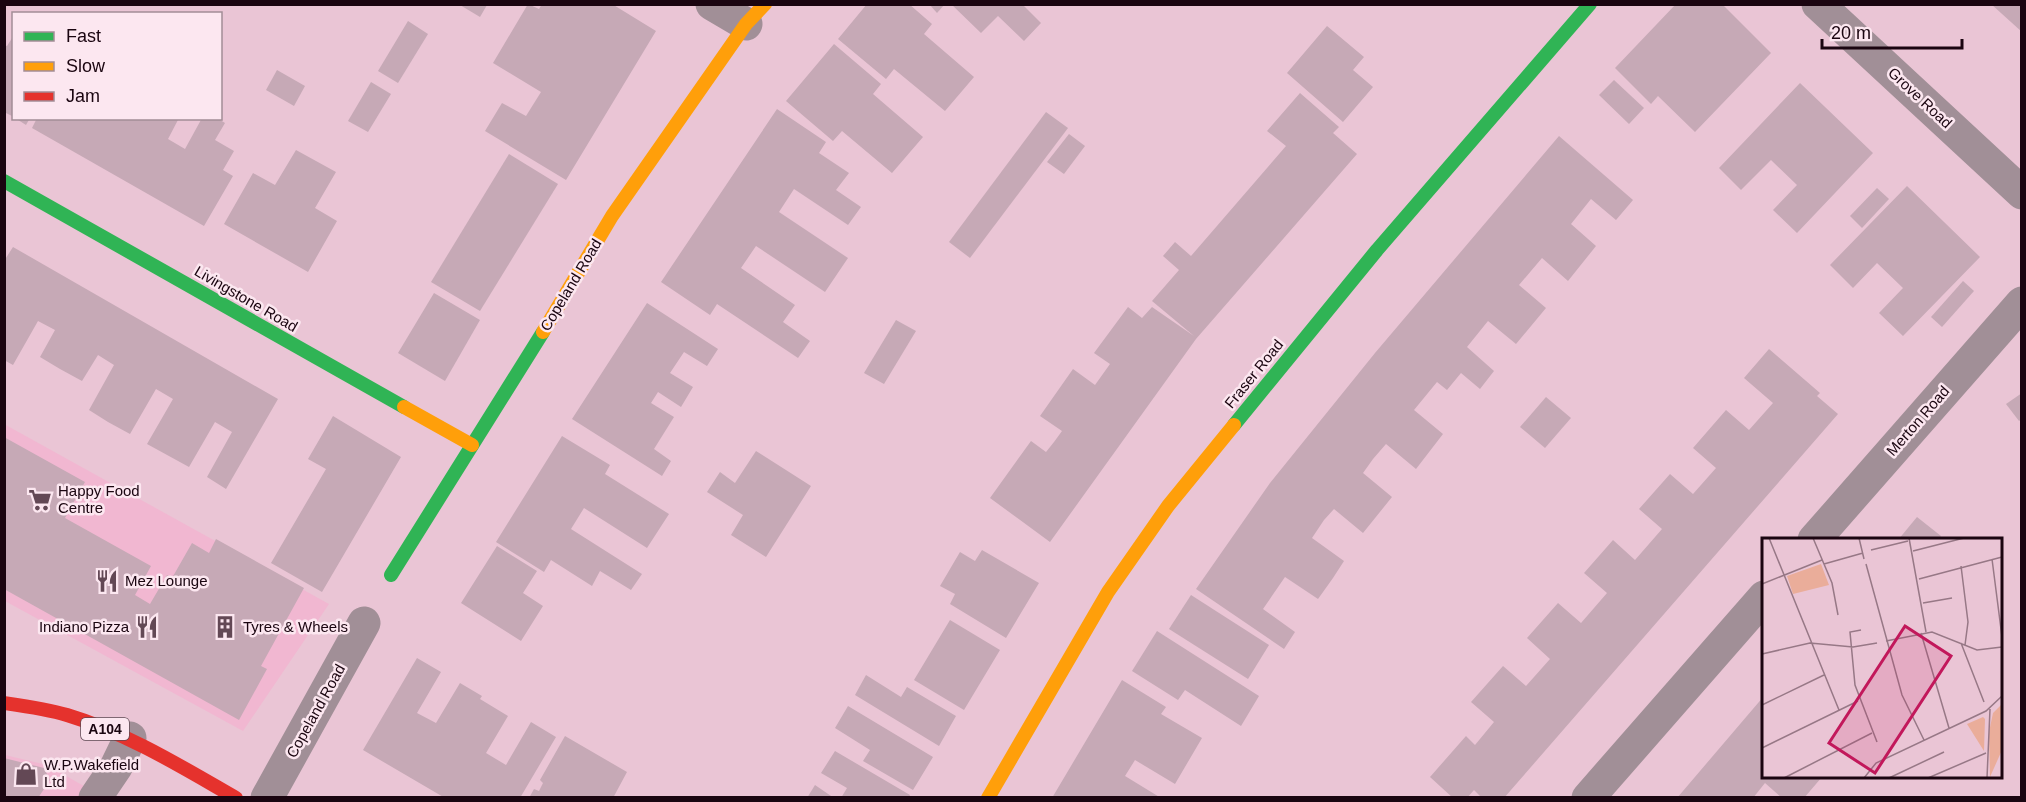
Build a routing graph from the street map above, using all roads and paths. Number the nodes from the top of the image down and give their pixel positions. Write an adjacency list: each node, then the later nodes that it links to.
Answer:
1 (712, 4): 4 (street)
2 (1590, 4): 18 (street, Fraser Road)
3 (1818, 4): 6 (street, Grove Road)
4 (755, 14): 8 (street, Copeland Road)
5 (4, 181): 8 (street, Livingstone Road)
6 (2022, 193)
7 (2022, 303): 9 (street, Merton Road)
8 (472, 445): 10 (street, Copeland Road)
9 (1816, 538)
10 (391, 575)
11 (1762, 599): 19 (street)
12 (364, 623): 17 (street, Copeland Road)
13 (4, 703): 14 (street, A104)
14 (130, 738): 15 (street); 16 (street, A104)
15 (95, 798)
16 (236, 798)
17 (267, 798)
18 (988, 798)
19 (1588, 798)

